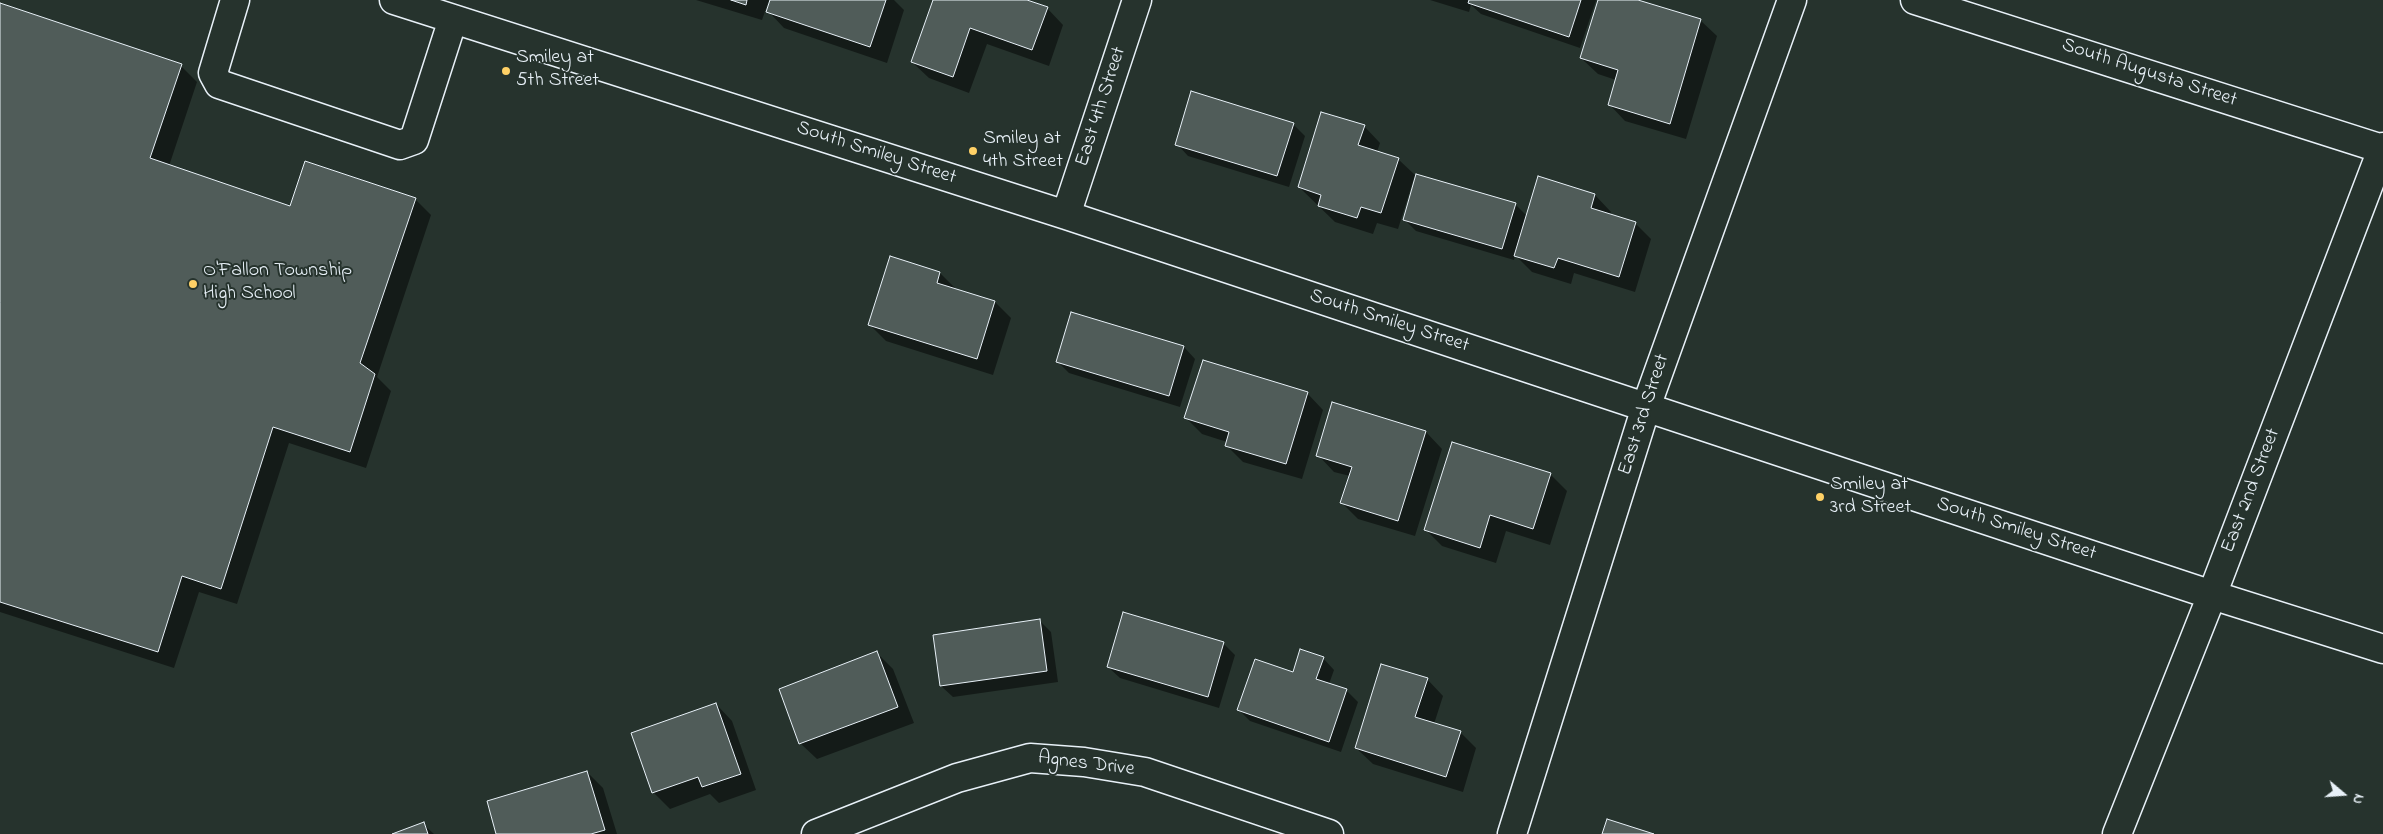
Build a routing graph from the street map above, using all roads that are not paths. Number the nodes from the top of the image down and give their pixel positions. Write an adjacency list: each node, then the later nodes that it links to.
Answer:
1 (235, 0): 6 (street)
2 (394, 0): 6 (street, South Smiley Street)
3 (1137, 0): 8 (street, East 4th Street)
4 (1792, 0): 9 (street, East 3rd Street)
5 (1915, 0): 7 (street, South Augusta Street)
6 (453, 19): 8 (street, South Smiley Street)
7 (2383, 148): 10 (street, East 2nd Street)
8 (1066, 215): 9 (street, South Smiley Street)
9 (1646, 407): 10 (street, South Smiley Street); 14 (street, East 3rd Street)
10 (2212, 595): 11 (street, South Smiley Street); 15 (street, East 2nd Street)
11 (2383, 649)
12 (816, 834): 13 (street, Agnes Drive)
13 (1329, 834)
14 (1512, 834)
15 (2117, 834)

